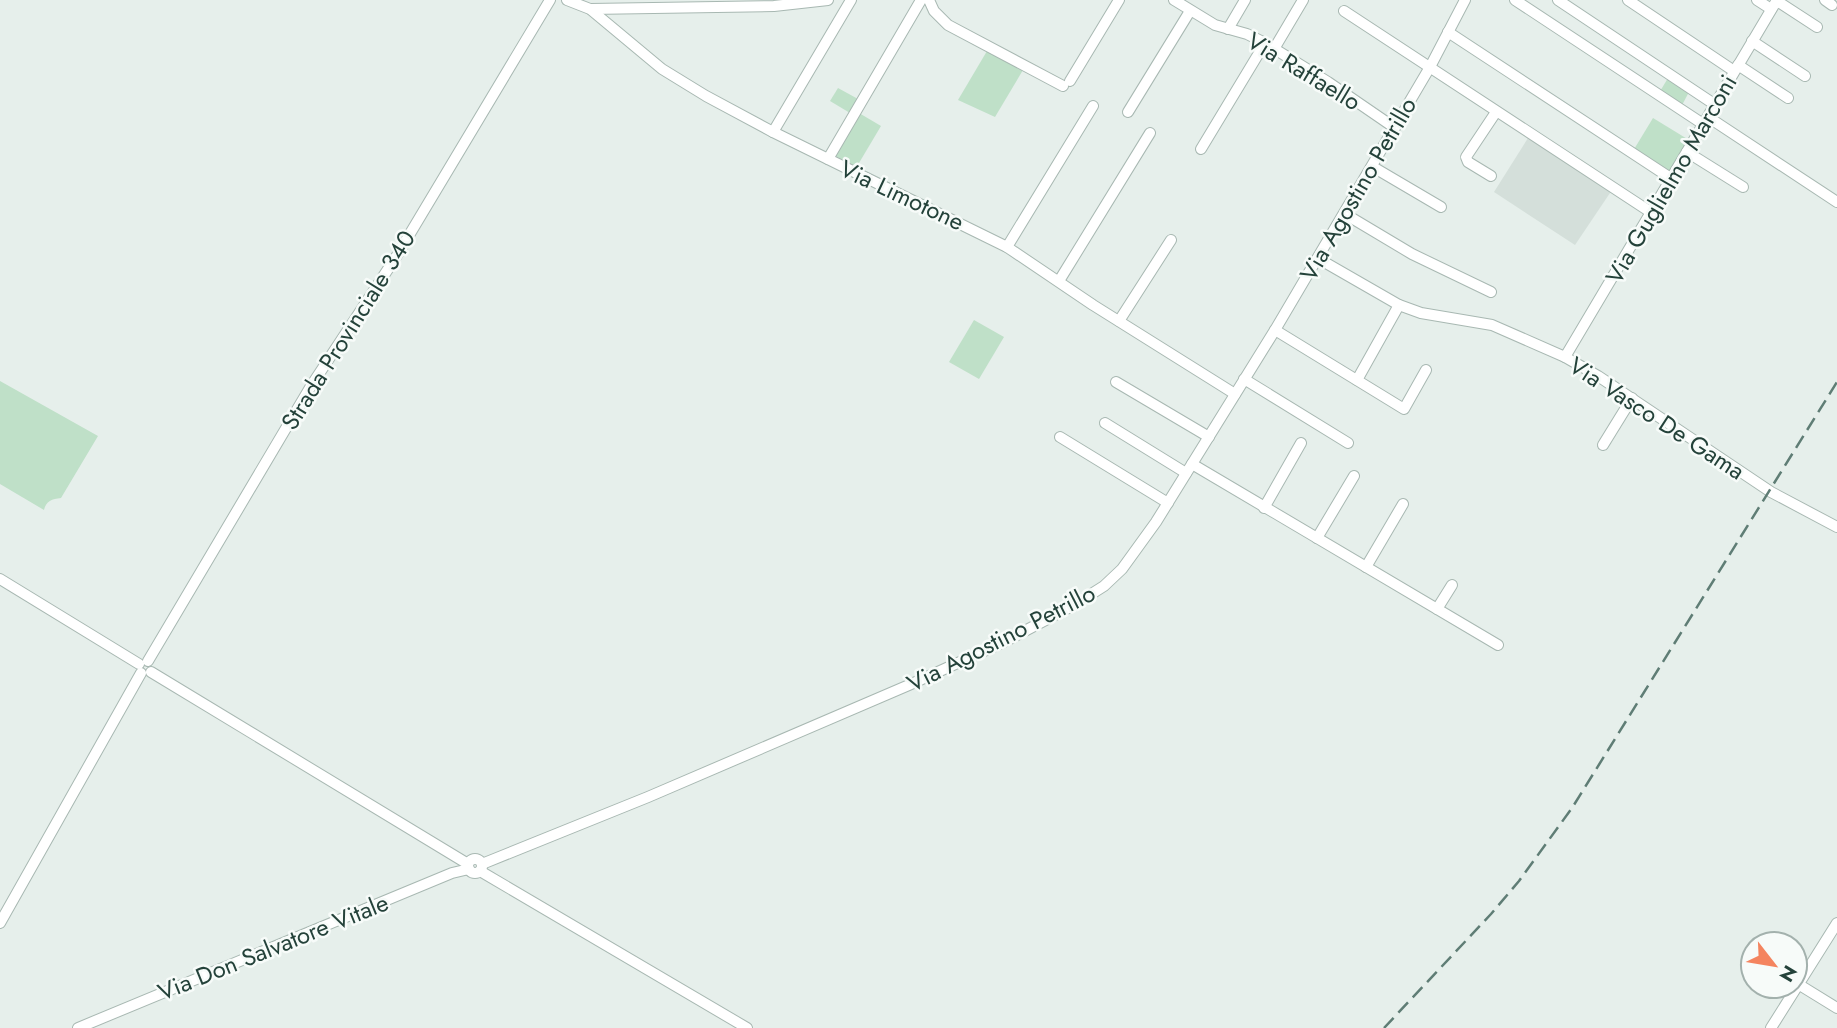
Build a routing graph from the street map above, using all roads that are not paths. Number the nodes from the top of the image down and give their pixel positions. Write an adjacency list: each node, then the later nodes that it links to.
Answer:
1 (550, 0): 80 (street, Strada Provinciale 340)
2 (567, 0): 17 (street, Via Limotone)
3 (828, 0): 17 (street)
4 (851, 0): 34 (street)
5 (921, 0): 38 (street)
6 (929, 0): 7 (street)
7 (1119, 0)
8 (1245, 0): 20 (street)
9 (1303, 0): 23 (street)
10 (1465, 0): 21 (street, Via Agostino Petrillo)
11 (1516, 0): 32 (street)
12 (1558, 0): 28 (street)
13 (1628, 0): 25 (street)
14 (1758, 0): 15 (street)
15 (1775, 3): 19 (street); 22 (street, Via Guglielmo Marconi)
16 (1183, 4): 20 (street, Via Raffaello); 31 (street)
17 (590, 9): 34 (street, Via Limotone)
18 (1344, 10): 24 (street)
19 (1816, 27)
20 (1228, 29): 23 (street, Via Raffaello)
21 (1448, 32): 24 (street, Via Agostino Petrillo); 41 (street)
22 (1752, 41): 25 (street, Via Guglielmo Marconi); 26 (street)
23 (1270, 46): 33 (street, Via Raffaello); 36 (street)
24 (1430, 67): 30 (street); 33 (street, Via Agostino Petrillo)
25 (1736, 68): 27 (street); 28 (street, Via Guglielmo Marconi)
26 (1805, 76)
27 (1788, 98)
28 (1714, 104): 32 (street, Via Guglielmo Marconi)
29 (1093, 106): 48 (street)
30 (1496, 111): 40 (street); 45 (street)
31 (1128, 112)
32 (1705, 120): 37 (street, Via Guglielmo Marconi); 43 (street)
33 (1395, 128): 39 (street, Via Agostino Petrillo)
34 (773, 132): 38 (street, Via Limotone)
35 (1150, 133): 50 (street)
36 (1201, 149)
37 (1687, 152): 41 (street, Via Guglielmo Marconi); 42 (street)
38 (828, 159): 48 (street, Via Limotone)
39 (1373, 167): 44 (street); 46 (street, Via Agostino Petrillo)
40 (1491, 176)
41 (1672, 179): 45 (street, Via Guglielmo Marconi)
42 (1743, 187)
43 (1837, 202)
44 (1441, 207)
45 (1652, 213): 55 (street, Via Guglielmo Marconi)
46 (1345, 214): 49 (street, Via Agostino Petrillo); 51 (street)
47 (1171, 240): 53 (street)
48 (1007, 247): 50 (street, Via Limotone)
49 (1318, 259): 52 (street, Via Vasco De Gama); 54 (street, Via Agostino Petrillo)
50 (1059, 281): 53 (street, Via Limotone)
51 (1491, 292)
52 (1399, 305): 55 (street, Via Vasco De Gama); 58 (street)
53 (1119, 321): 60 (street, Via Limotone)
54 (1275, 330): 57 (street, Via Agostino Petrillo); 58 (street)
55 (1565, 358): 61 (street, Via Vasco De Gama)
56 (1426, 370): 58 (street)
57 (1244, 379): 60 (street, Via Agostino Petrillo); 66 (street)
58 (1356, 380)
59 (1116, 382): 64 (street)
60 (1235, 394): 64 (street, Via Agostino Petrillo)
61 (1632, 398): 67 (street); 73 (street, Via Vasco De Gama)
62 (1105, 423): 68 (street)
63 (1060, 437): 70 (street)
64 (1209, 437): 68 (street, Via Agostino Petrillo)
65 (1301, 443): 72 (street)
66 (1348, 443)
67 (1603, 445)
68 (1189, 468): 70 (street, Via Agostino Petrillo); 72 (street)
69 (1354, 475): 74 (street)
70 (1168, 503): 82 (street, Via Agostino Petrillo)
71 (1403, 504): 75 (street)
72 (1264, 508): 74 (street)
73 (1837, 527)
74 (1317, 538): 75 (street)
75 (1366, 567): 78 (street)
76 (0, 579): 80 (street)
77 (1452, 585): 78 (street)
78 (1437, 609): 79 (street)
79 (1498, 645)
80 (145, 668): 81 (street); 83 (street, Strada Provinciale 340)
81 (468, 866): 82 (street); 89 (street, Via Don Salvatore Vitale)
82 (481, 867): 90 (street)
83 (0, 923)
84 (1837, 923): 85 (street)
85 (1809, 967)
86 (1809, 991): 88 (street)
87 (1789, 1000): 91 (street)
88 (1837, 1009)
89 (78, 1028)
90 (747, 1028)
91 (1772, 1028)

